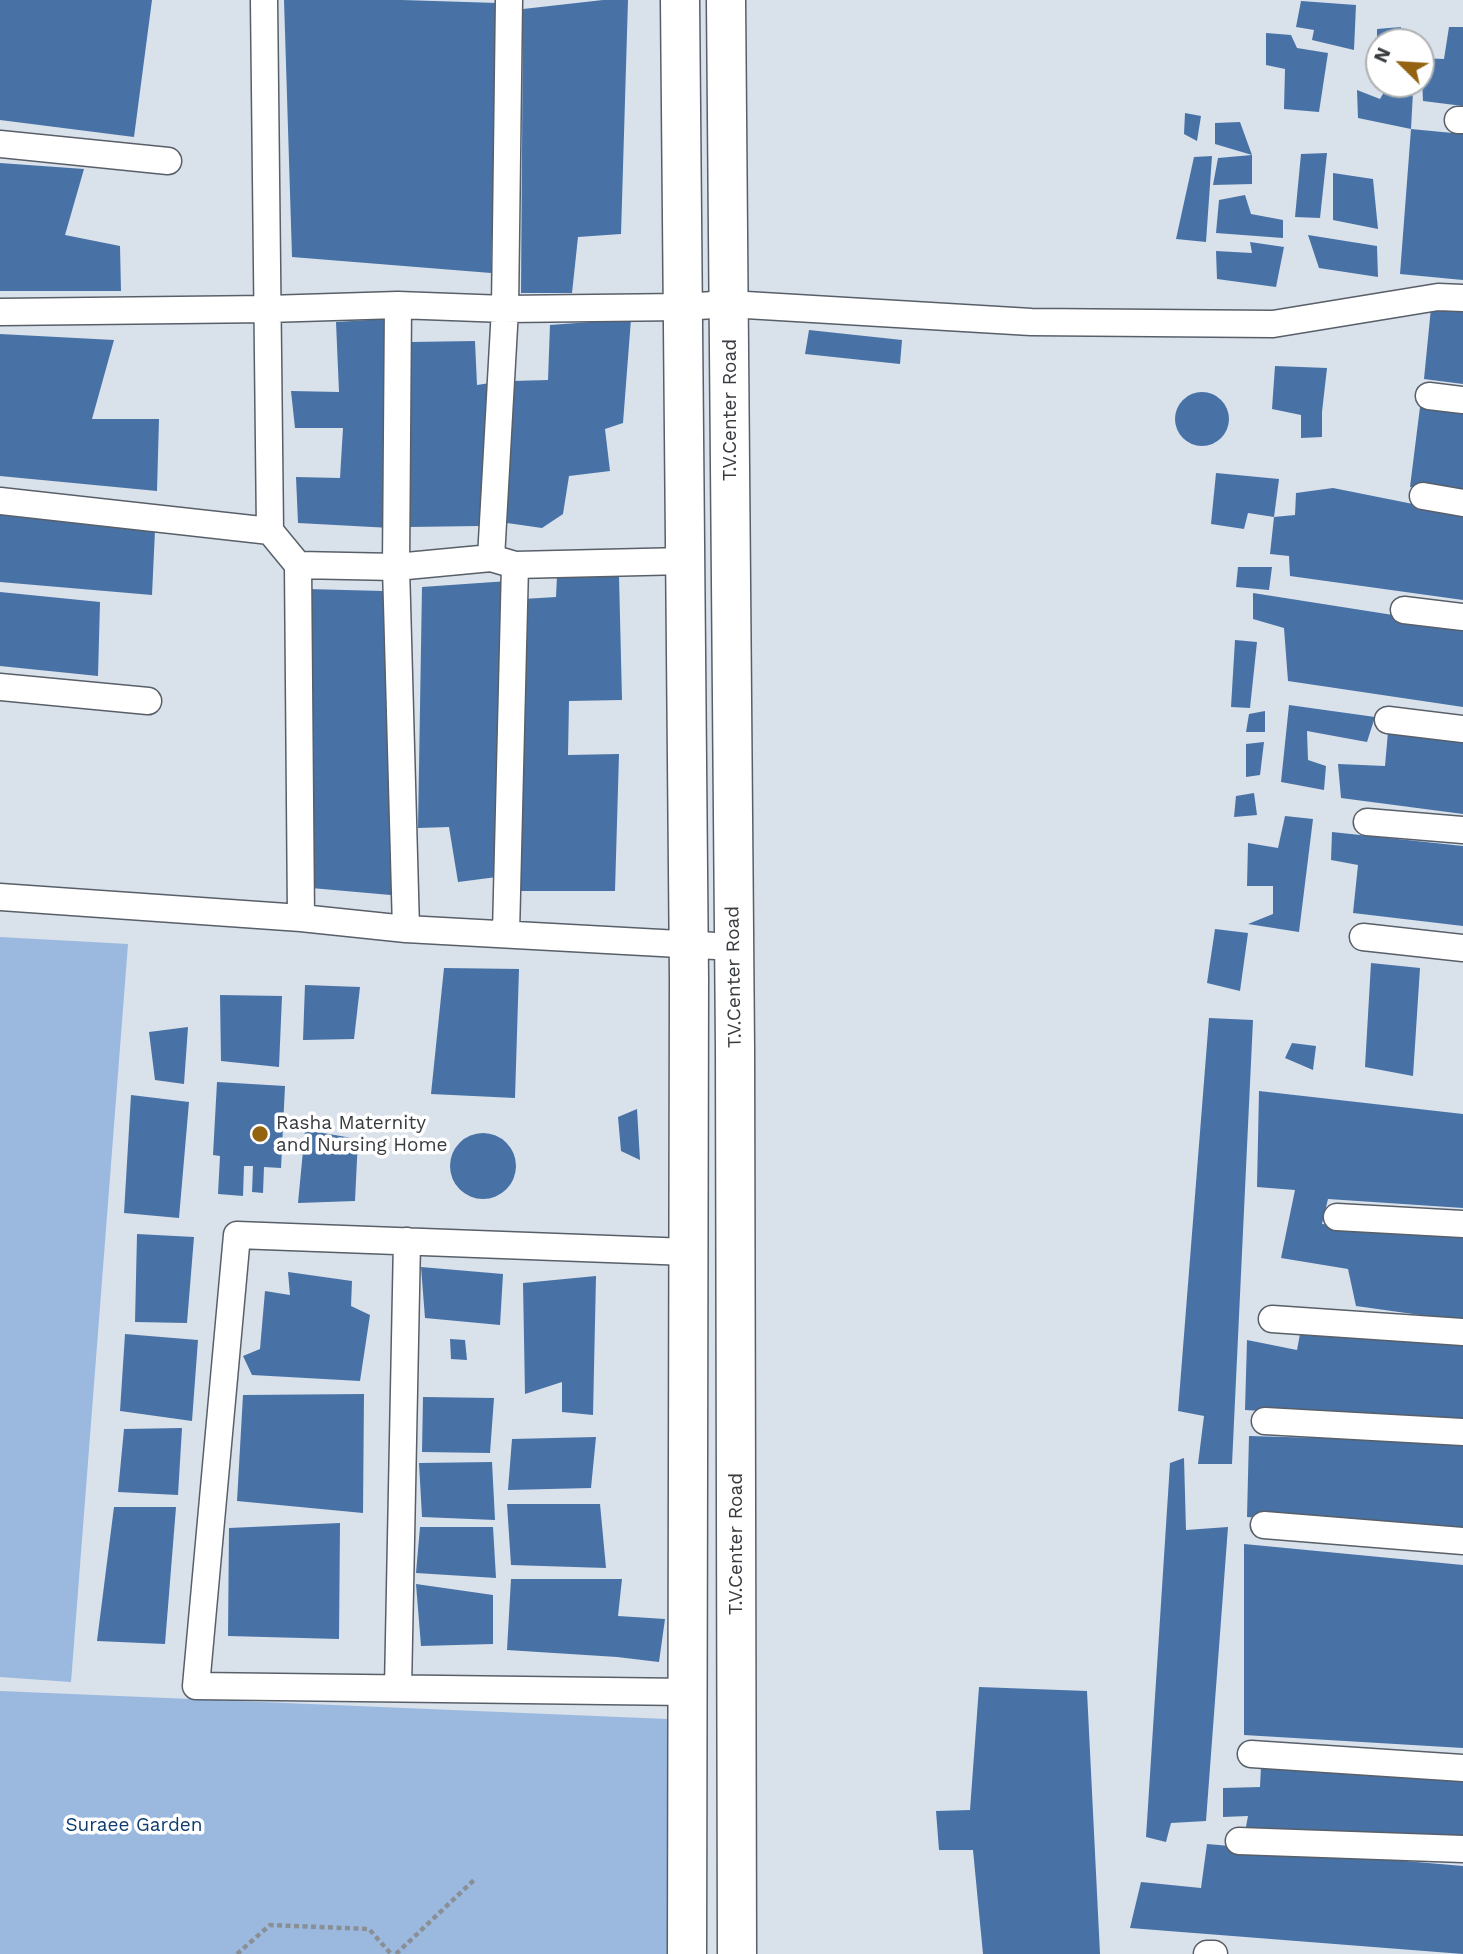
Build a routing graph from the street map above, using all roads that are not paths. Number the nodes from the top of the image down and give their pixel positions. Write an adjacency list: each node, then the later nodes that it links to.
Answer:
1 (264, 0): 11 (street)
2 (509, 0): 12 (street)
3 (680, 0): 10 (street)
4 (726, 0): 8 (street, T.V.Center Road)
5 (0, 144): 6 (street)
6 (168, 161)
7 (1463, 298): 8 (street)
8 (729, 304): 10 (street); 38 (street, T.V.Center Road)
9 (398, 305): 11 (street); 12 (street); 23 (street)
10 (683, 307): 12 (street); 20 (street)
11 (268, 309): 13 (street); 19 (street)
12 (505, 309): 21 (street)
13 (0, 312)
14 (1429, 396): 15 (street)
15 (1463, 400)
16 (1423, 496): 18 (street)
17 (0, 501): 19 (street)
18 (1463, 503)
19 (270, 531): 22 (street)
20 (685, 561): 21 (street); 37 (street)
21 (503, 562): 23 (street); 35 (street)
22 (298, 565): 23 (street); 33 (street)
23 (397, 567): 34 (street)
24 (1405, 610): 25 (street)
25 (1463, 617)
26 (0, 687): 27 (street)
27 (148, 701)
28 (1388, 720): 29 (street)
29 (1463, 729)
30 (1367, 822): 31 (street)
31 (1463, 830)
32 (0, 897): 33 (street)
33 (301, 918): 34 (street)
34 (406, 929): 35 (street)
35 (506, 933): 37 (street)
36 (1363, 937): 39 (street)
37 (688, 943): 38 (street); 43 (street)
38 (734, 947): 57 (street, T.V.Center Road)
39 (1463, 948)
40 (1337, 1217): 41 (street)
41 (1463, 1224)
42 (407, 1241): 43 (street); 50 (street); 50 (street)
43 (688, 1252): 51 (street)
44 (1272, 1320): 45 (street)
45 (1463, 1332)
46 (1265, 1421): 47 (street)
47 (1463, 1432)
48 (1264, 1525): 49 (street)
49 (1463, 1541)
50 (398, 1688): 51 (street)
51 (688, 1692): 56 (street)
52 (1251, 1754): 53 (street)
53 (1463, 1768)
54 (1239, 1841): 55 (street)
55 (1463, 1849)
56 (687, 1954)
57 (737, 1954)
58 (1207, 1954): 59 (street)
59 (1214, 1954)

